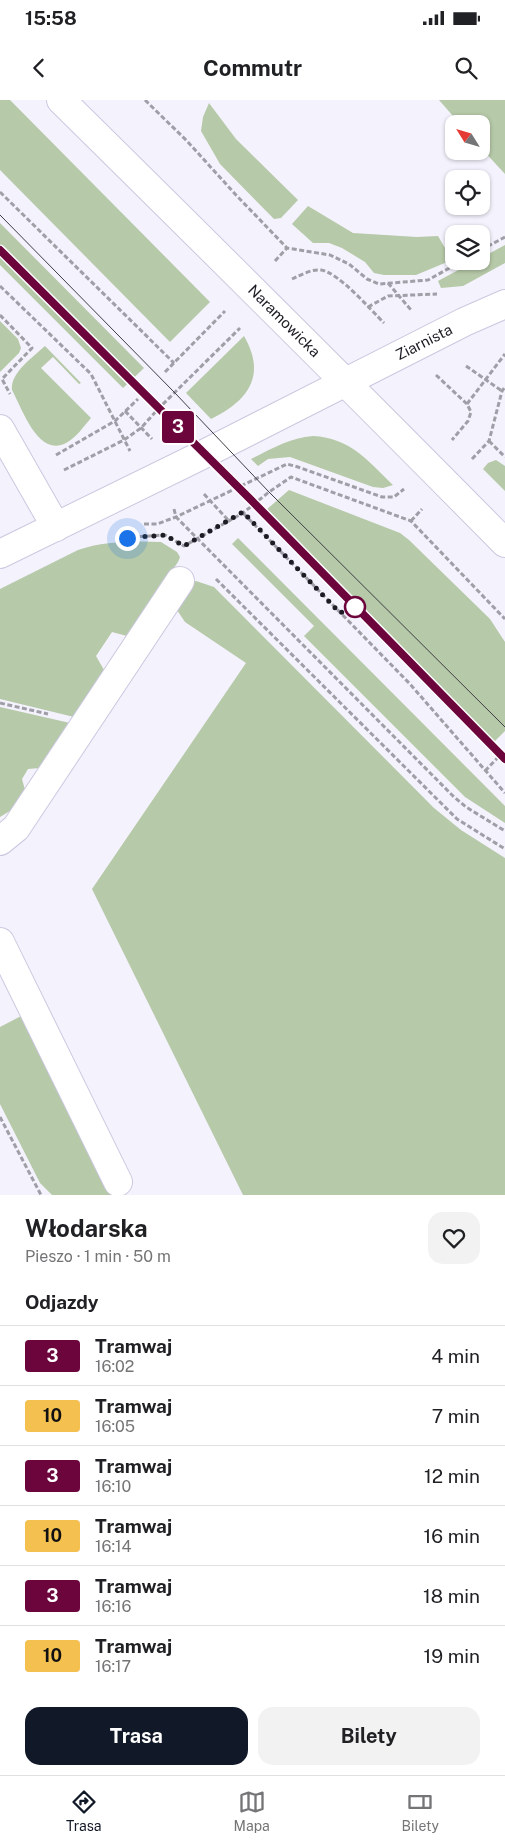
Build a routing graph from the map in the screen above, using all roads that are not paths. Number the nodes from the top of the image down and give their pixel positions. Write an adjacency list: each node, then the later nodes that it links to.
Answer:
1 (61, 100): 3 (street, Naramowicka)
2 (505, 304): 3 (street, Ziarnista)
3 (345, 383): 5 (street, Ziarnista); 6 (street, Naramowicka)
4 (0, 429): 5 (street)
5 (56, 527): 7 (street, Ziarnista)
6 (505, 543)
7 (0, 554)
8 (180, 581): 9 (street)
9 (0, 841)
10 (0, 942): 11 (street)
11 (122, 1190)

